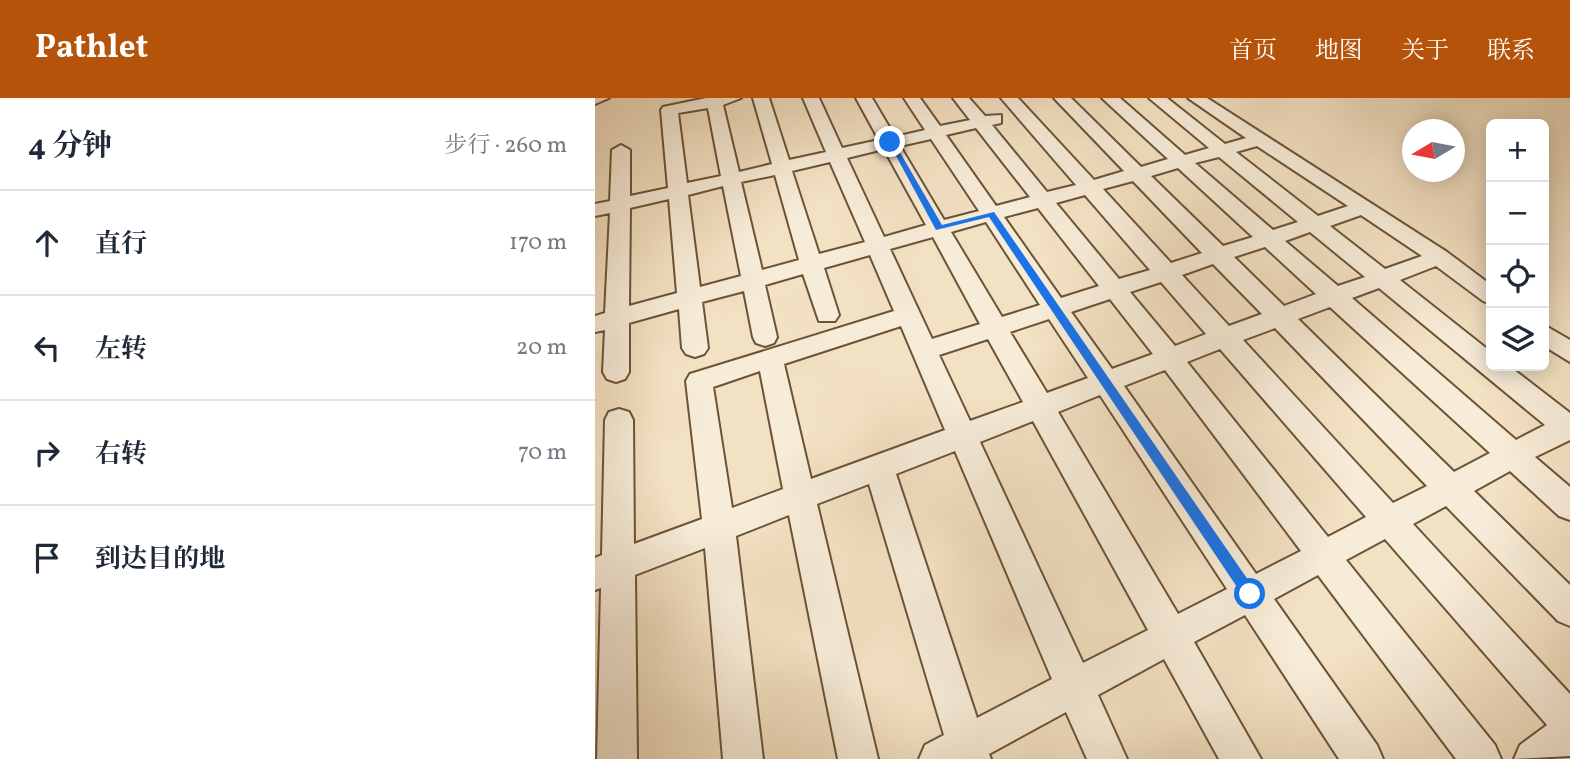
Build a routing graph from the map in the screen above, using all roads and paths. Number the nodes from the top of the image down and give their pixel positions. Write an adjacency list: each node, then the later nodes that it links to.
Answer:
1 (601, 98): 10 (street)
2 (761, 98): 22 (street)
3 (811, 98): 20 (street)
4 (865, 98): 17 (street)
5 (912, 98): 15 (street)
6 (961, 98): 14 (street)
7 (1110, 98): 21 (street)
8 (1157, 98): 19 (street)
9 (1196, 98): 16 (street)
10 (595, 99)
11 (721, 99): 24 (street); 26 (street)
12 (1072, 99): 13 (street); 23 (street)
13 (1016, 105): 14 (street); 25 (street)
14 (981, 122): 15 (street); 27 (street)
15 (935, 132): 17 (street); 31 (street)
16 (1259, 139): 19 (street); 29 (street)
17 (890, 142): 20 (street); 33 (street)
18 (621, 150): 28 (street)
19 (1221, 150): 21 (street); 32 (street)
20 (836, 155): 22 (street); 35 (street)
21 (1181, 161): 23 (street); 34 (street)
22 (782, 167): 24 (street); 38 (street)
23 (1137, 173): 25 (street); 36 (street)
24 (732, 179): 26 (street); 41 (street)
25 (1089, 187): 27 (street); 39 (street)
26 (678, 191): 28 (street); 45 (street)
27 (1042, 200): 31 (street); 42 (street)
28 (621, 204): 30 (street); 50 (street)
29 (1363, 208): 32 (street); 37 (street)
30 (595, 210)
31 (991, 214): 33 (street); 46 (street)
32 (1314, 224): 34 (street); 40 (street)
33 (939, 228): 35 (street); 52 (street)
34 (1269, 239): 36 (street); 44 (street)
35 (877, 245): 38 (street); 48 (street)
36 (1219, 255): 39 (street); 49 (street)
37 (1439, 257): 40 (street); 43 (street)
38 (811, 264): 41 (street); 47 (street)
39 (1166, 272): 42 (street); 53 (street)
40 (1383, 278): 44 (street); 64 (street)
41 (753, 280): 45 (street); 56 (street)
42 (1114, 289): 46 (street); 59 (street)
43 (1486, 292)
44 (1335, 296): 49 (street); 66 (street)
45 (690, 298): 50 (street); 55 (street)
46 (1055, 308): 52 (street); 61 (street)
47 (827, 315)
48 (908, 316): 56 (street); 57 (street)
49 (1281, 316): 53 (street); 68 (street)
50 (617, 318): 51 (street); 60 (street)
51 (595, 324)
52 (996, 328): 57 (street); 62 (street)
53 (1226, 337): 59 (street); 71 (street)
54 (1549, 338): 58 (street)
55 (695, 348)
56 (767, 348): 69 (street); 72 (street)
57 (924, 351): 65 (street)
58 (1570, 353)
59 (1170, 358): 61 (street); 73 (street)
60 (616, 372)
61 (1107, 382): 62 (street); 75 (street)
62 (1042, 406): 65 (street); 77 (street)
63 (619, 420): 74 (street)
64 (1569, 427): 66 (street)
65 (964, 435): 67 (street); 78 (street)
66 (1513, 455): 68 (street); 70 (street)
67 (879, 467): 69 (street); 81 (street)
68 (1450, 488): 71 (street); 76 (street)
69 (801, 496): 72 (street); 84 (street)
70 (1570, 506)
71 (1389, 521): 73 (street); 79 (street)
72 (719, 527): 74 (street); 83 (street)
73 (1322, 556): 75 (street); 88 (street)
74 (607, 569): 82 (street)
75 (1250, 594): 77 (street); 87 (street)
76 (1570, 609)
77 (1171, 636): 78 (street); 86 (street)
78 (1075, 687): 81 (street); 85 (street)
79 (1570, 722)
80 (1570, 732): 89 (street)
81 (959, 754)
82 (617, 759)
83 (743, 759)
84 (857, 759)
85 (1107, 759)
86 (1241, 759)
87 (1363, 759)
88 (1481, 759)
89 (1534, 759)

